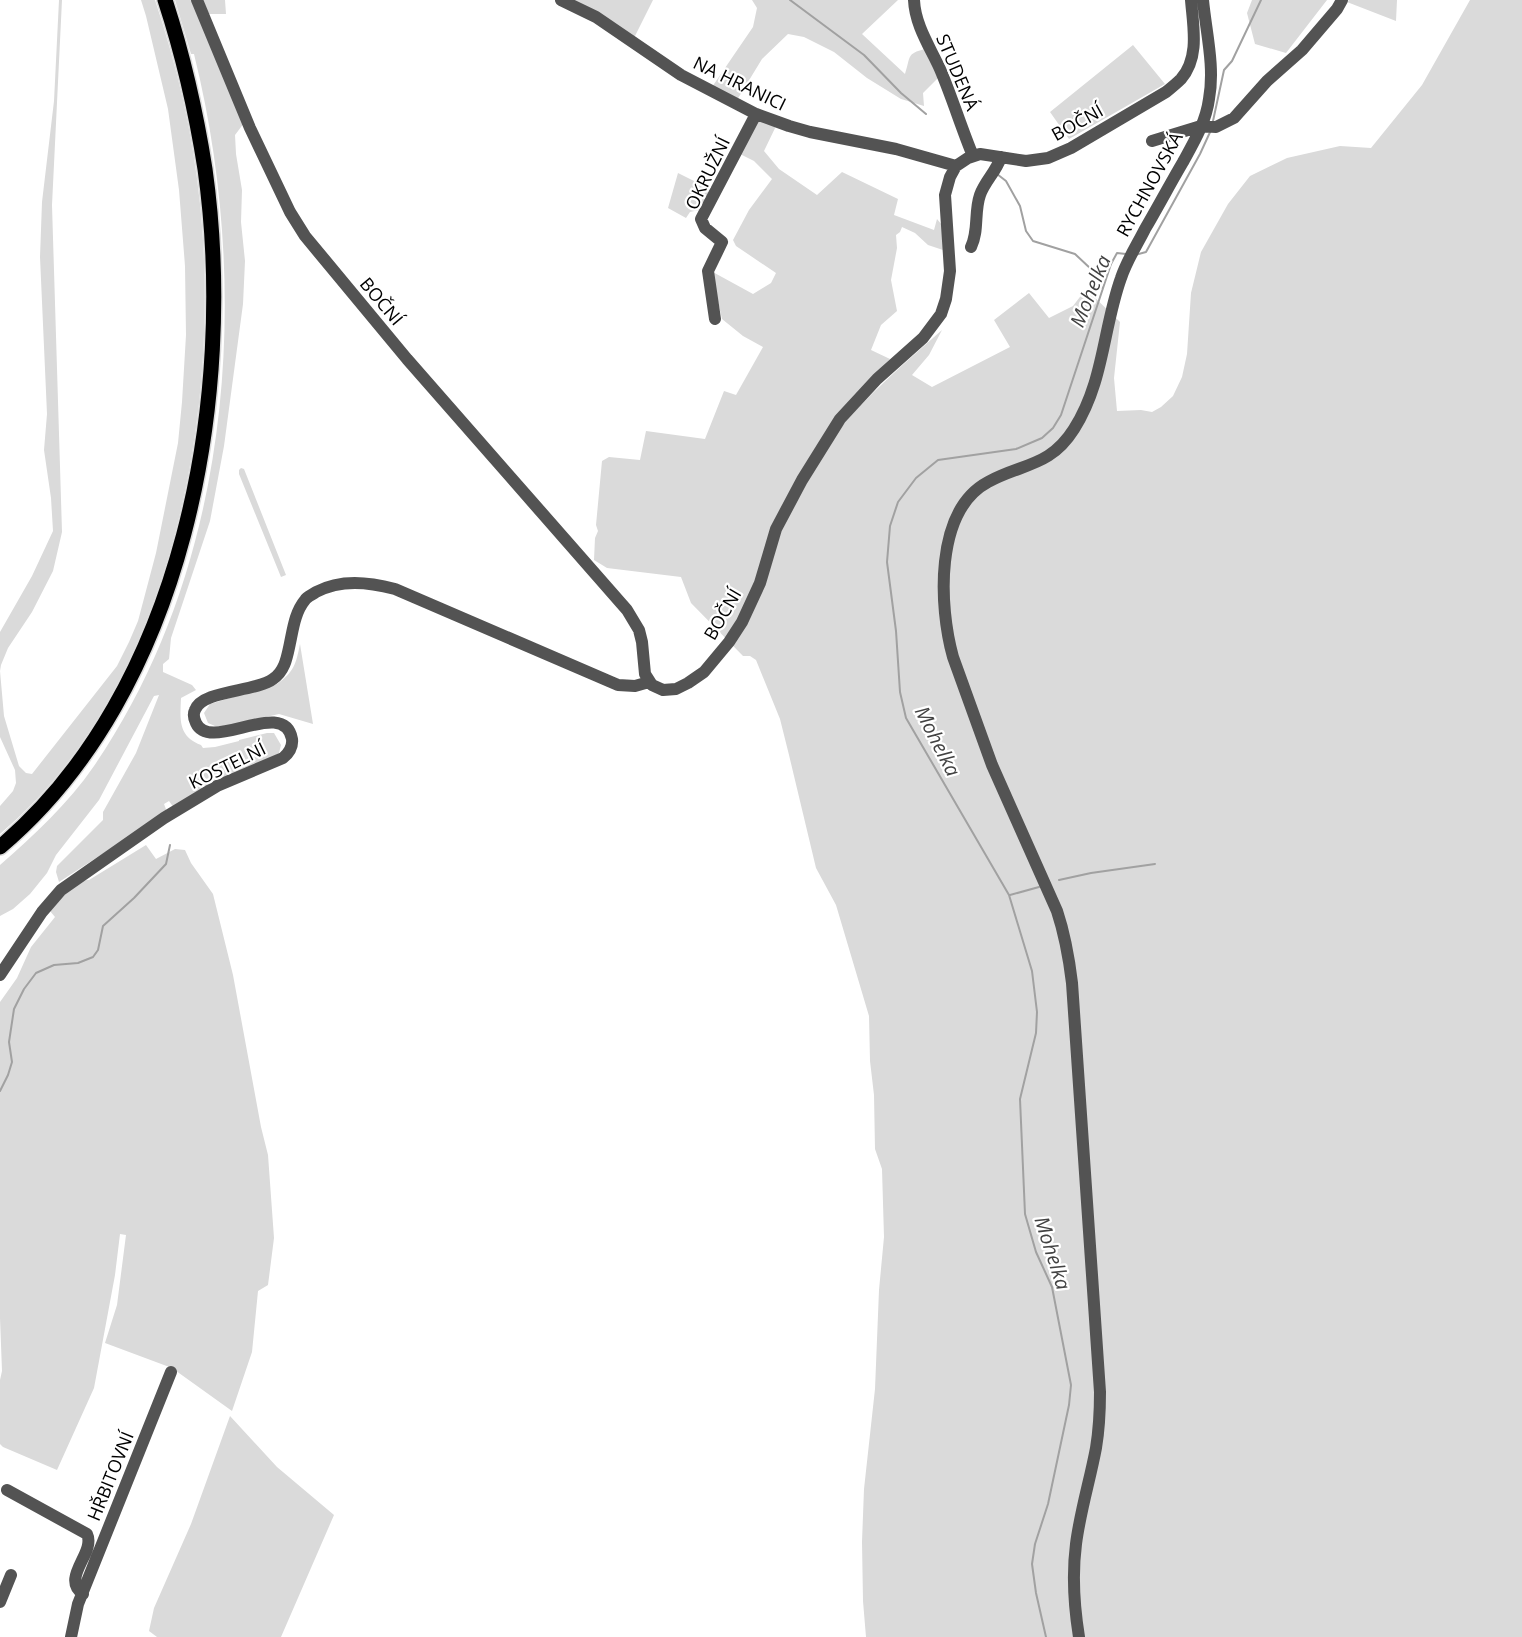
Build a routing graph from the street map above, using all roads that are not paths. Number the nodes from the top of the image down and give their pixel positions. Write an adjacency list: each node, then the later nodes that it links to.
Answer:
1 (165, 0): 17 (main road)
2 (197, 0): 16 (street, BOČNÍ)
3 (561, 0): 8 (street, NA HRANICI)
4 (914, 0): 11 (street, STUDENÁ)
5 (1191, 0): 12 (street, BOČNÍ)
6 (1203, 0): 9 (street, RYCHNOVSKÁ)
7 (1342, 0): 9 (street)
8 (756, 114): 13 (street, NA HRANICI); 15 (street, OKRUŽNÍ)
9 (1208, 126): 10 (street); 25 (street, RYCHNOVSKÁ)
10 (1152, 141)
11 (973, 156): 12 (street, BOČNÍ); 13 (street)
12 (1001, 157): 14 (street)
13 (956, 166): 16 (street, BOČNÍ)
14 (971, 247)
15 (716, 319)
16 (648, 682): 18 (street, KOSTELNÍ)
17 (0, 847)
18 (0, 975)
19 (171, 1372): 22 (street, HŘBITOVNÍ)
20 (7, 1490): 22 (street, HŘBITOVNÍ)
21 (11, 1575): 23 (street)
22 (82, 1594): 24 (street, HŘBITOVNÍ)
23 (0, 1602)
24 (71, 1637)
25 (1079, 1637)

